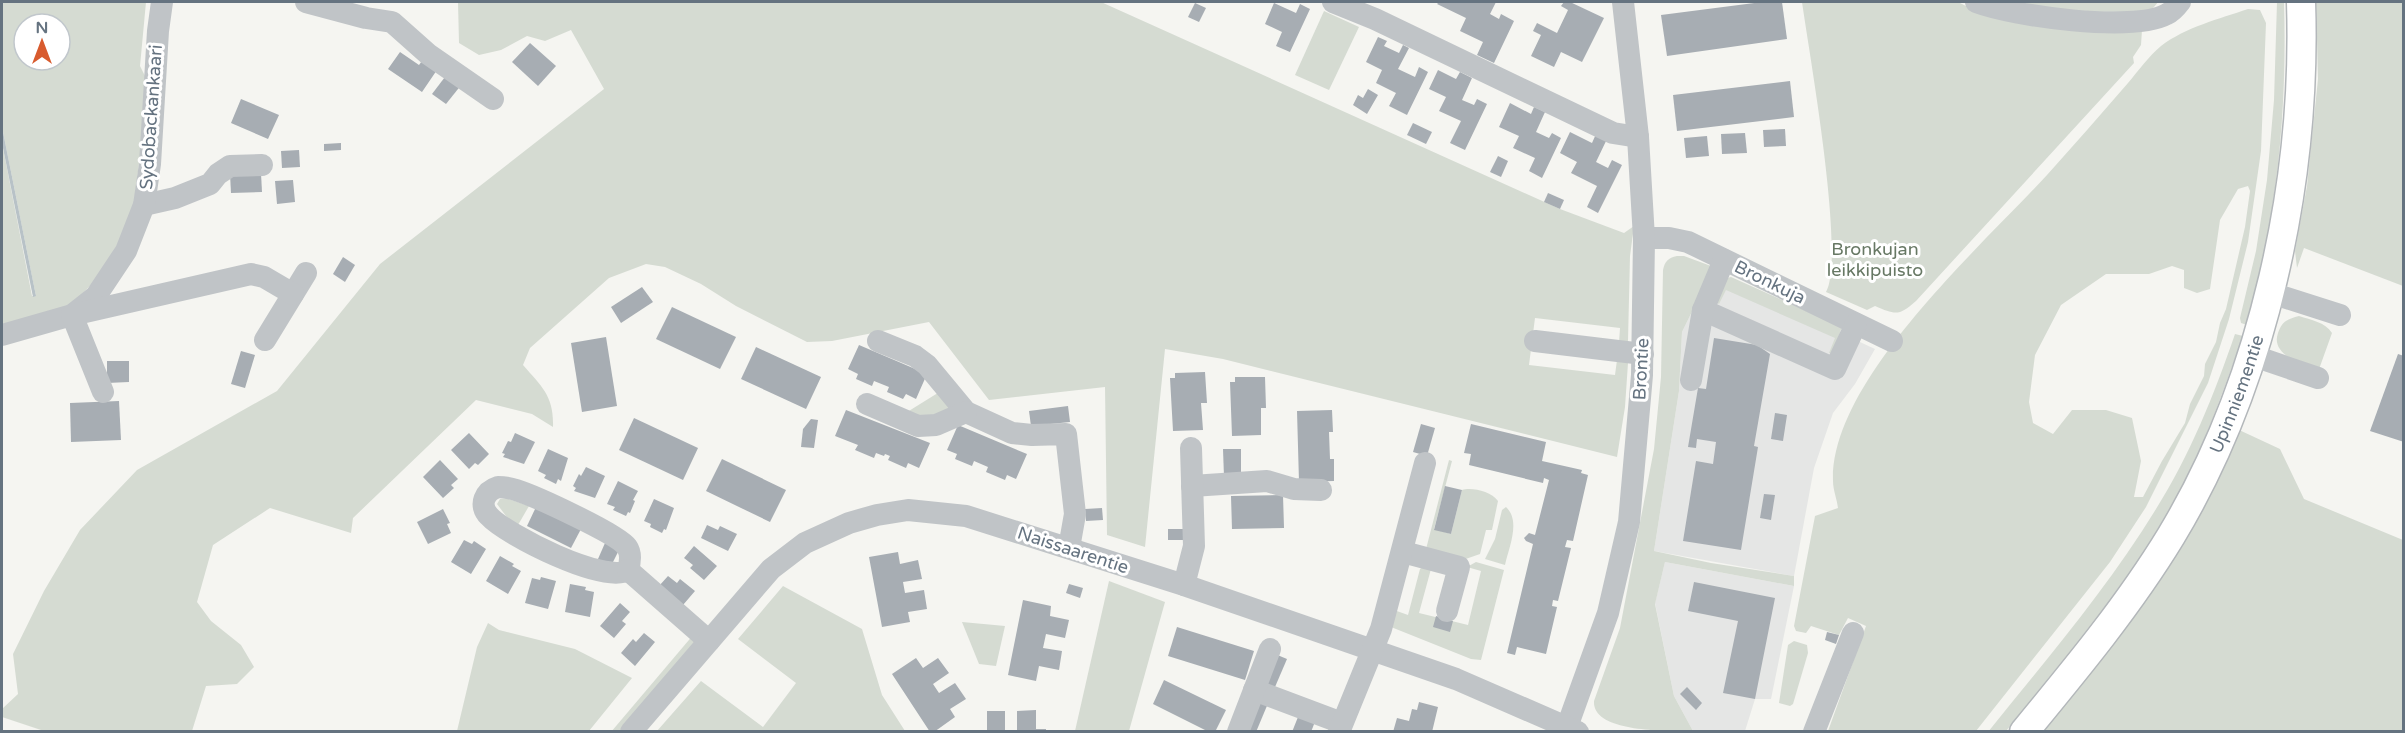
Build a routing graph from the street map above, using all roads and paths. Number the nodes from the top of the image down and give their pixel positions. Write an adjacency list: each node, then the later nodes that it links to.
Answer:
1 (162, 2): 11 (street, Sydobackankaari)
2 (306, 2): 8 (street)
3 (1623, 2): 9 (street, Brontie)
4 (1976, 2): 5 (street)
5 (2180, 2)
6 (2301, 2): 15 (main road, Upinniementie)
7 (1343, 4): 9 (street)
8 (493, 99)
9 (1638, 137): 12 (street, Brontie)
10 (262, 165): 11 (street)
11 (144, 205): 18 (street, Sydobackankaari)
12 (1644, 237): 13 (street, Bronkuja); 26 (street, Brontie)
13 (1724, 260): 17 (street); 20 (street, Bronkuja)
14 (306, 273): 16 (street)
15 (2268, 292): 19 (street); 27 (main road, Upinniementie)
16 (293, 294): 18 (street); 22 (street)
17 (1703, 310): 20 (street); 29 (street)
18 (72, 315): 21 (street, Sydobackankaari); 30 (street)
19 (2340, 315)
20 (1856, 324): 24 (street, Bronkuja)
21 (2, 335)
22 (265, 340)
23 (1536, 340): 26 (street)
24 (1892, 341)
25 (878, 342): 32 (street)
26 (1642, 354): 48 (street, Brontie)
27 (2251, 355): 28 (street); 52 (main road, Upinniementie)
28 (2318, 378)
29 (1691, 380)
30 (104, 392)
31 (867, 405): 32 (street)
32 (966, 412): 37 (street)
33 (1191, 448): 35 (street)
34 (1425, 464): 38 (street)
35 (1192, 486): 36 (street); 40 (street)
36 (1321, 490)
37 (1069, 548): 40 (street, Naissaarentie); 43 (street, Naissaarentie)
38 (1403, 552): 41 (street); 45 (street)
39 (628, 570): 39 (street); 43 (street)
40 (1184, 585): 45 (street, Naissaarentie)
41 (1447, 611)
42 (1853, 633): 51 (street)
43 (709, 641): 49 (street, Naissaarentie)
44 (1270, 649): 46 (street)
45 (1373, 649): 47 (street); 48 (street, Naissaarentie)
46 (1254, 690): 47 (street); 50 (street)
47 (1340, 727)
48 (1573, 729)
49 (632, 732)
50 (1238, 732)
51 (1814, 732)
52 (2024, 732)

